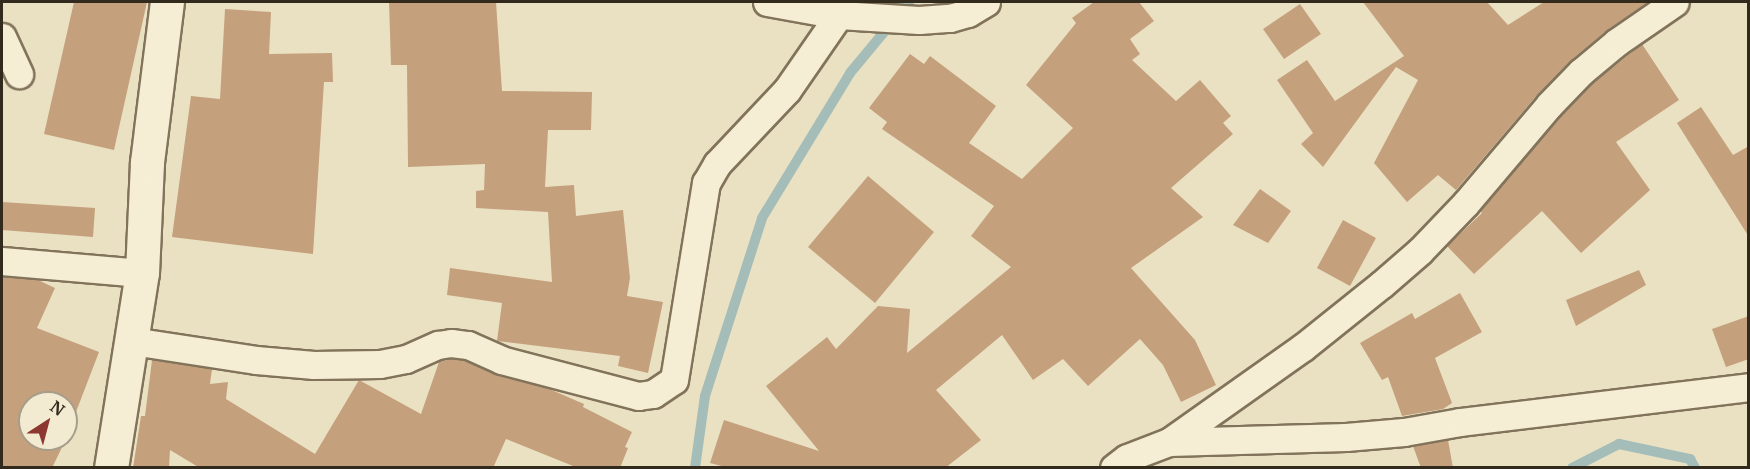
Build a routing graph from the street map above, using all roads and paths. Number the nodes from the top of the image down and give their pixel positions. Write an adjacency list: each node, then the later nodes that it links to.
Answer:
1 (167, 2): 9 (street)
2 (766, 2): 5 (street)
3 (986, 2): 5 (street)
4 (1675, 2): 12 (street)
5 (838, 15): 10 (street)
6 (2, 37): 7 (street)
7 (19, 74)
8 (2, 261): 9 (street)
9 (142, 273): 10 (street)
10 (132, 341): 13 (street)
11 (1749, 387): 12 (street)
12 (1169, 442): 14 (street)
13 (111, 468)
14 (1114, 468)

